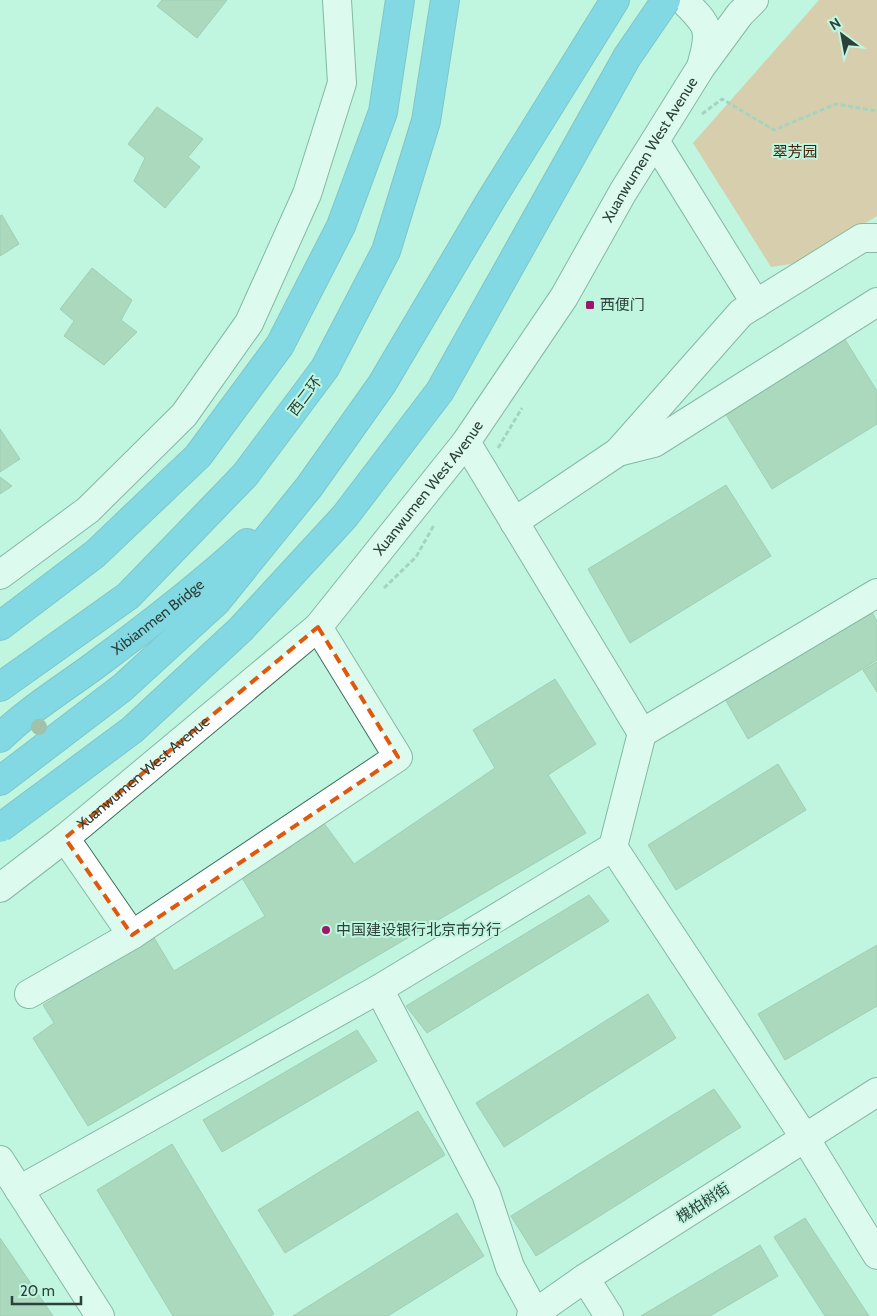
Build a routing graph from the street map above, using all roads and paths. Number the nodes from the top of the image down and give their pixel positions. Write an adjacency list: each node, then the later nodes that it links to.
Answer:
1 (338, 0): 17 (street)
2 (400, 0): 19 (highway)
3 (445, 0): 21 (highway, 西二环)
4 (615, 0): 15 (highway)
5 (666, 0): 25 (highway, bridge)
6 (683, 0): 8 (street)
7 (754, 0): 8 (street, Xuanwumen West Avenue)
8 (701, 67): 9 (street, Xuanwumen West Avenue)
9 (655, 141): 12 (street); 13 (street, Xuanwumen West Avenue)
10 (877, 238): 12 (street)
11 (877, 302): 14 (street)
12 (756, 304): 14 (street)
13 (466, 442): 16 (street); 20 (street, Xuanwumen West Avenue)
14 (618, 452): 16 (street)
15 (309, 487): 23 (highway, Xibianmen Bridge); 24 (highway)
16 (514, 522): 22 (street)
17 (0, 575)
18 (877, 593): 22 (street)
19 (0, 626)
20 (318, 627): 26 (street, Xuanwumen West Avenue); 29 (street)
21 (0, 687)
22 (642, 733): 27 (street)
23 (0, 738)
24 (0, 781)
25 (0, 828)
26 (65, 838): 28 (street, Xuanwumen West Avenue); 29 (street)
27 (613, 847): 30 (street); 33 (street)
28 (0, 888)
29 (132, 935): 31 (street)
30 (379, 989): 35 (street); 38 (street)
31 (29, 994)
32 (877, 1092): 33 (street, 槐柏树街)
33 (805, 1138): 36 (street); 37 (street, 槐柏树街)
34 (0, 1160): 35 (street)
35 (19, 1190): 39 (street)
36 (877, 1255)
37 (585, 1278): 38 (street, 槐柏树街); 40 (street)
38 (533, 1315)
39 (100, 1316)
40 (609, 1316)

